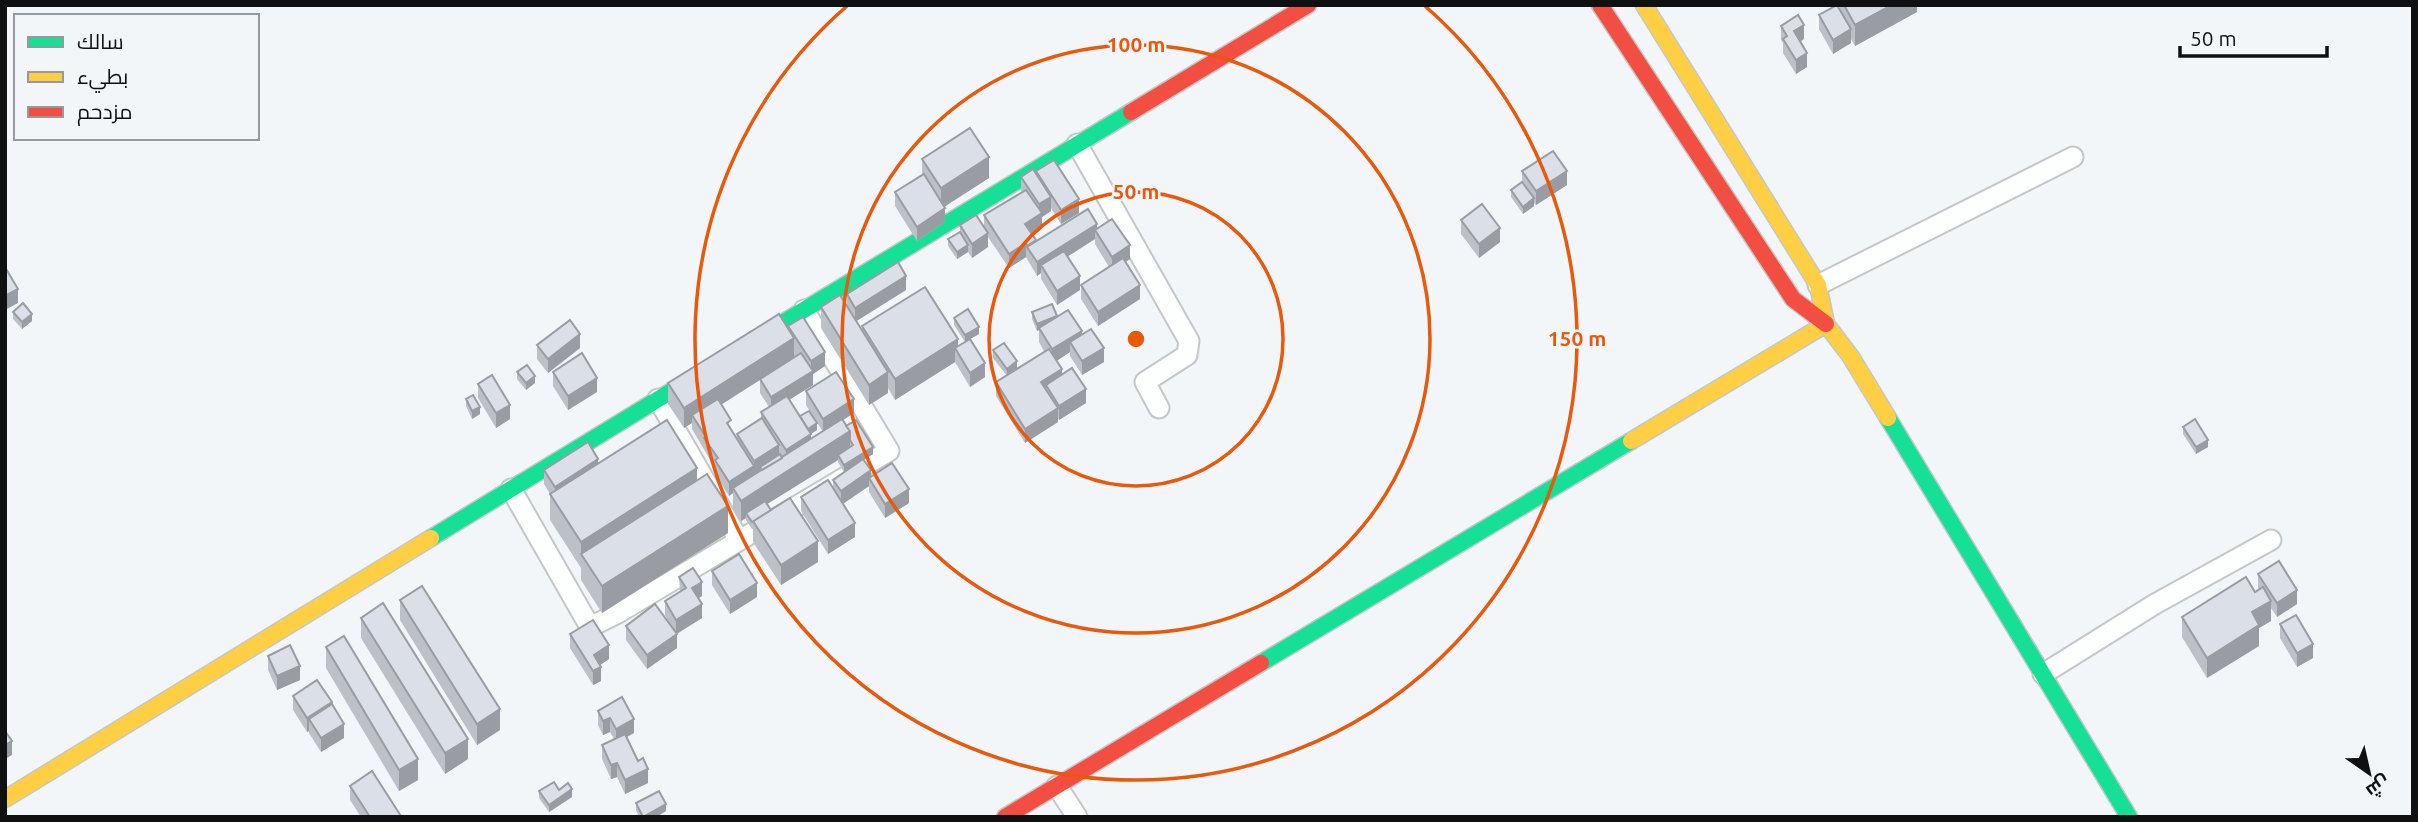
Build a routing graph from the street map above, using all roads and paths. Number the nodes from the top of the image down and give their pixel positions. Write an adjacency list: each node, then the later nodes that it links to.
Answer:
1 (1308, 5): 4 (main road)
2 (1600, 5): 8 (main road)
3 (1644, 5): 6 (main road)
4 (1077, 144): 7 (main road); 12 (street)
5 (2073, 157): 6 (street)
6 (1818, 285): 8 (main road)
7 (804, 310): 9 (main road); 14 (street)
8 (1826, 324): 16 (main road); 17 (main road)
9 (736, 351)
10 (714, 365): 11 (main road)
11 (657, 399): 13 (main road); 14 (street)
12 (1159, 408)
13 (510, 489): 14 (street); 18 (main road)
14 (739, 540)
15 (2271, 540): 16 (street)
16 (2043, 674): 21 (main road)
17 (1057, 786): 19 (main road); 20 (street)
18 (5, 799)
19 (1006, 817)
20 (1077, 817)
21 (2129, 817)

